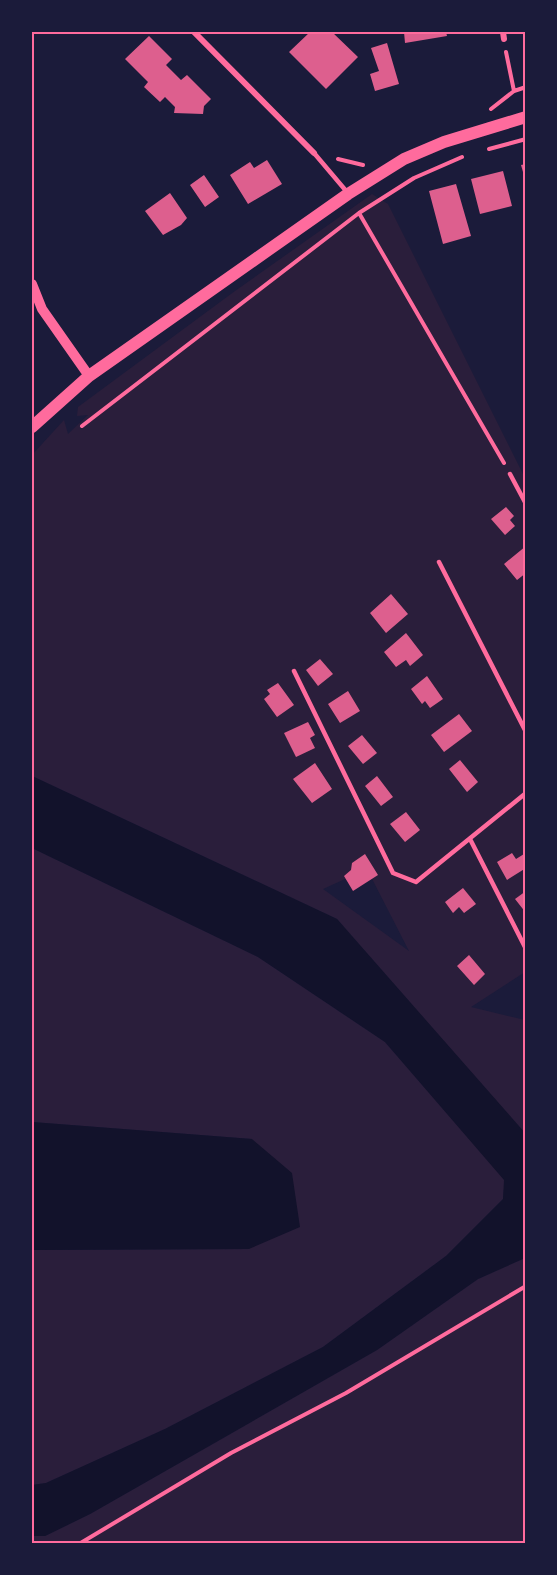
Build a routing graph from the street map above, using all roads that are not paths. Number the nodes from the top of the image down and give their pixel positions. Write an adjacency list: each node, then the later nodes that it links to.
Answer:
1 (194, 32): 5 (street)
2 (503, 32): 3 (street)
3 (504, 39)
4 (525, 117): 6 (main road)
5 (314, 153): 6 (lane)
6 (348, 194): 8 (main road)
7 (32, 284): 8 (street)
8 (89, 376): 9 (main road)
9 (32, 427)
10 (510, 474): 11 (lane)
11 (525, 504)
12 (439, 562): 14 (lane)
13 (294, 671): 16 (lane)
14 (525, 732)
15 (525, 793): 16 (lane)
16 (470, 839): 17 (lane)
17 (525, 949)

